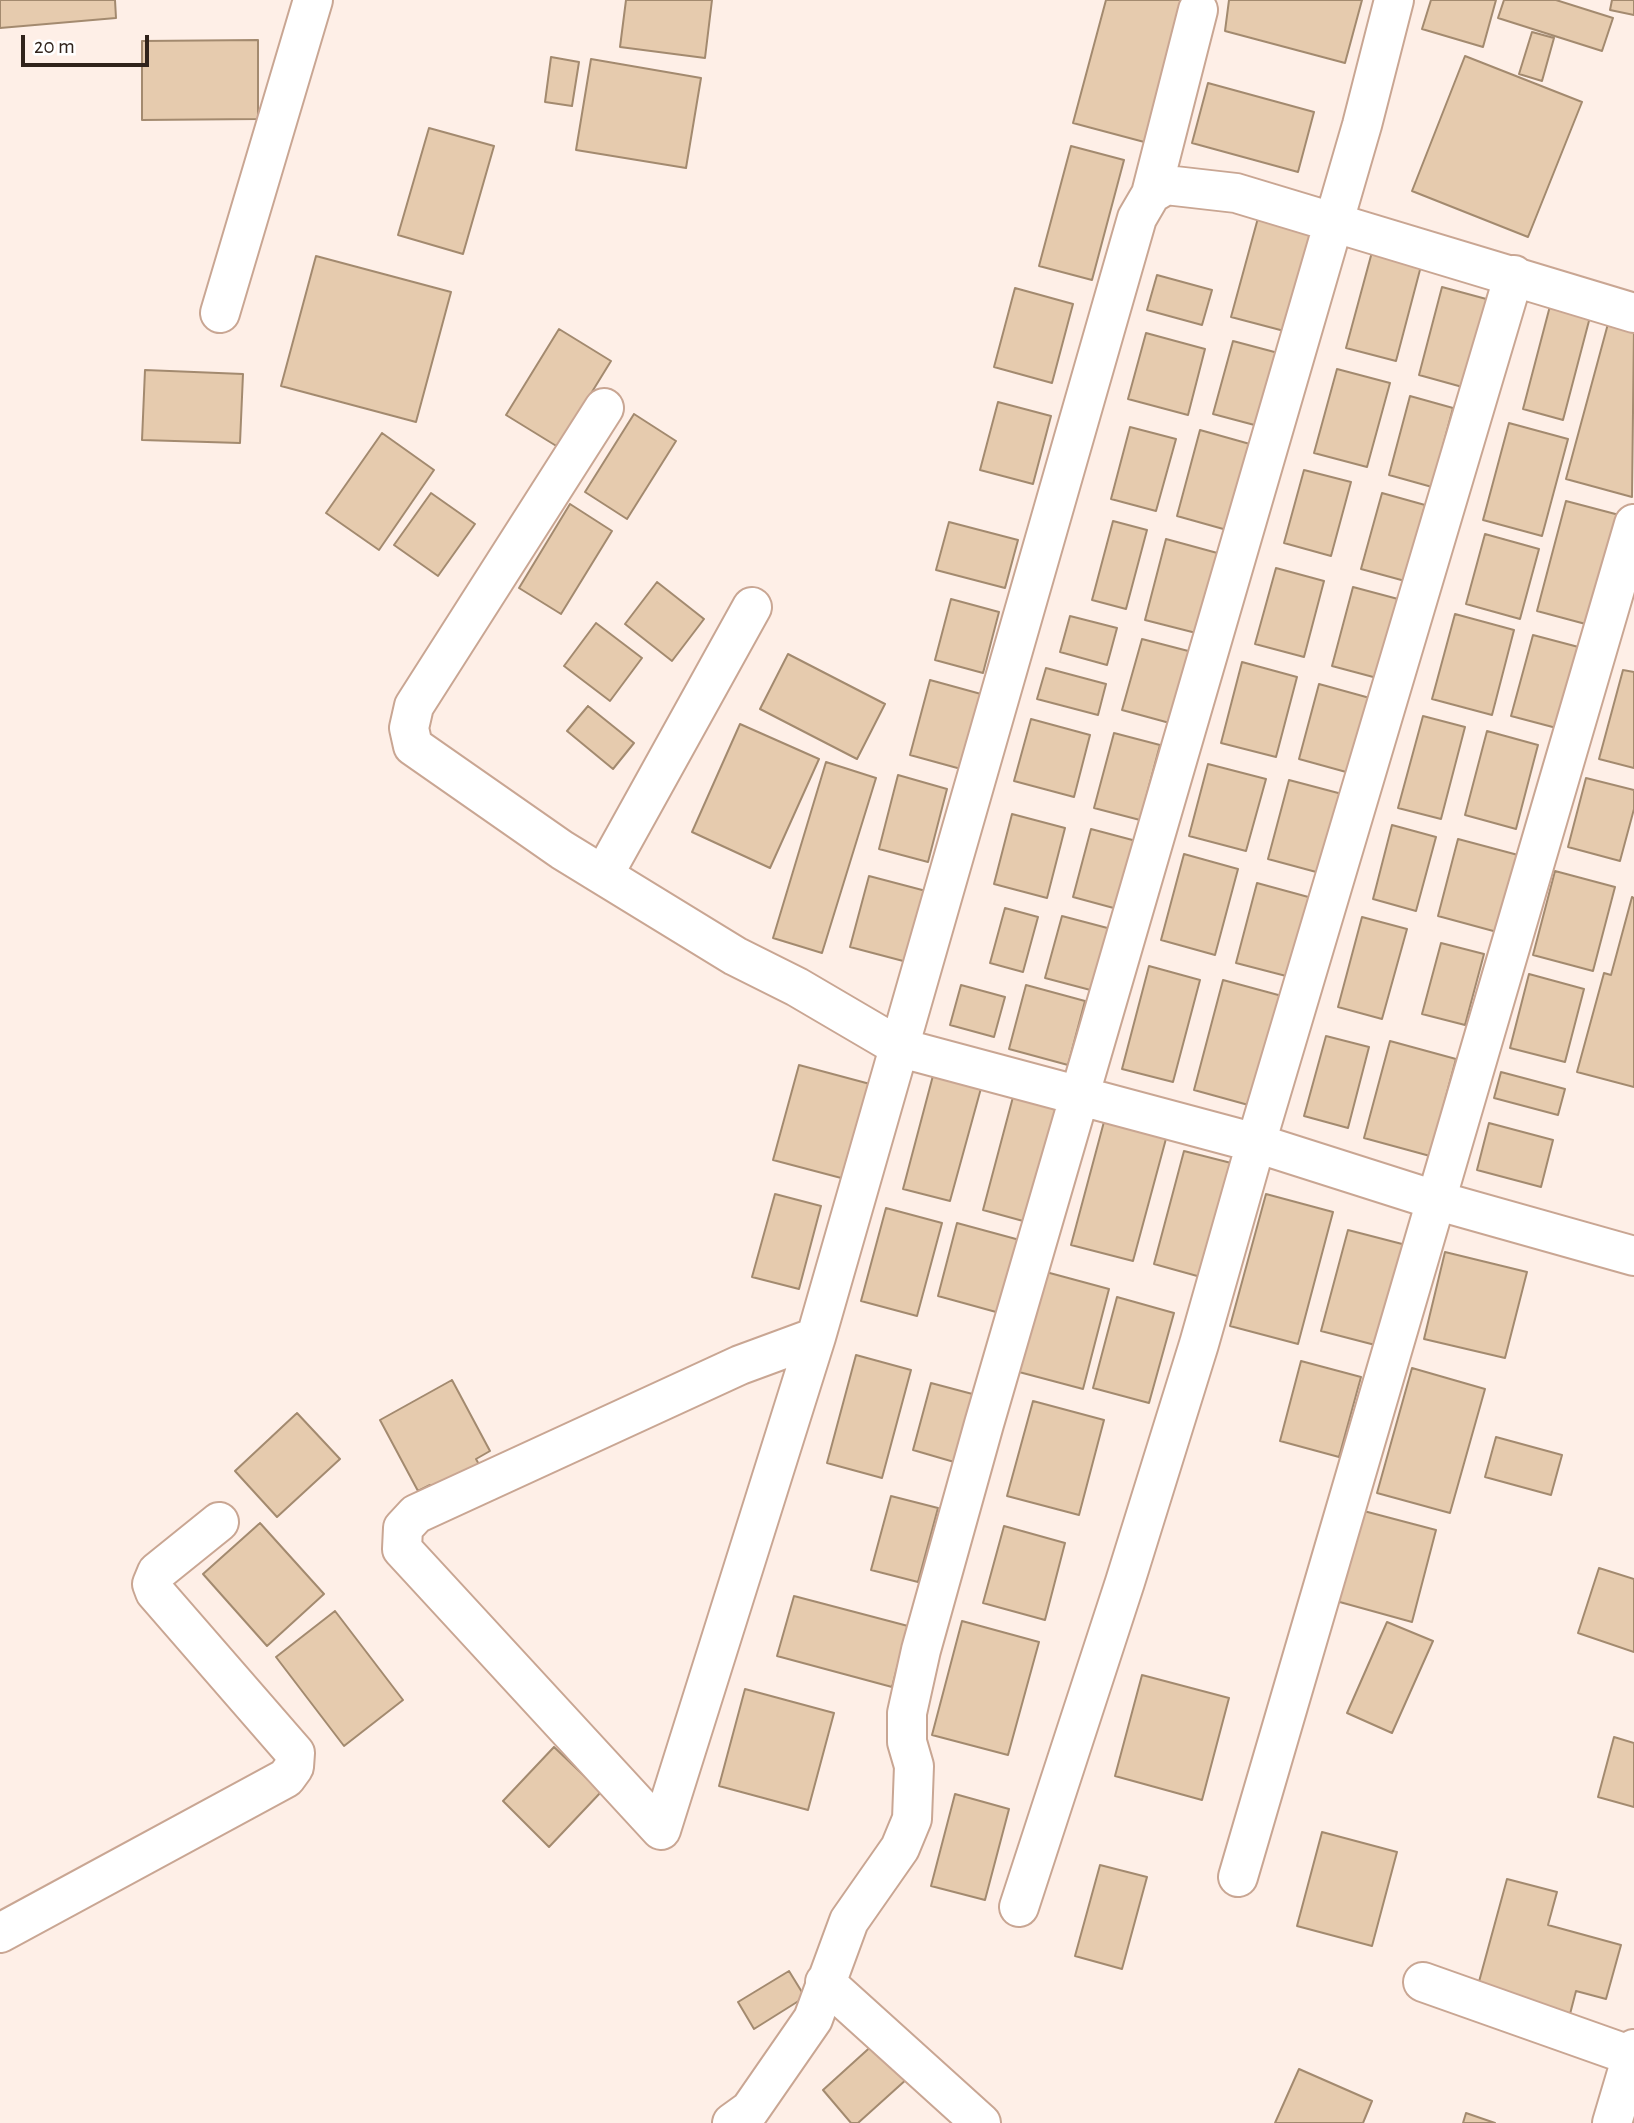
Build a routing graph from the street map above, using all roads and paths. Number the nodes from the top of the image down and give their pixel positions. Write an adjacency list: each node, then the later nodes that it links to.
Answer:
1 (313, 0): 7 (street)
2 (1394, 0): 5 (street)
3 (1198, 10): 4 (street)
4 (1151, 194): 5 (street); 13 (street)
5 (1334, 222): 6 (street); 14 (street)
6 (1514, 275): 8 (street); 15 (street)
7 (220, 313)
8 (1634, 313)
9 (604, 408): 12 (street)
10 (1634, 524): 16 (street)
11 (752, 607): 12 (street)
12 (604, 874): 13 (street)
13 (901, 1048): 14 (street); 18 (street)
14 (1079, 1096): 15 (street); 23 (street)
15 (1255, 1143): 16 (street); 21 (street)
16 (1435, 1200): 17 (street); 20 (street)
17 (1634, 1256)
18 (816, 1337): 18 (street)
19 (219, 1521): 22 (street)
20 (1238, 1877)
21 (1019, 1907)
22 (0, 1933)
23 (825, 1982): 26 (street); 27 (street)
24 (1423, 1982): 25 (street)
25 (1633, 2052): 28 (street)
26 (732, 2123)
27 (981, 2123)
28 (1612, 2123)

